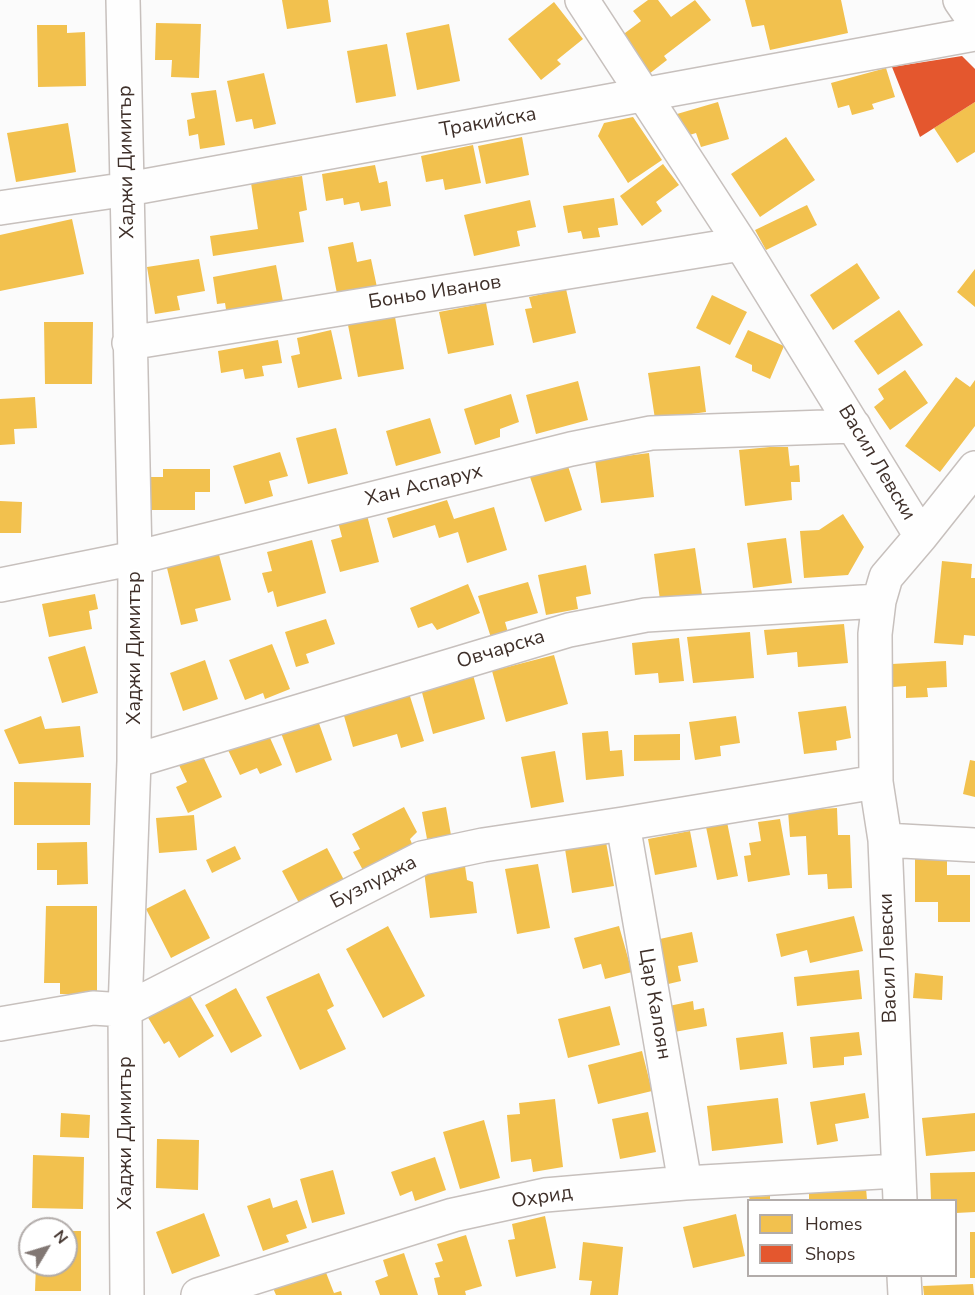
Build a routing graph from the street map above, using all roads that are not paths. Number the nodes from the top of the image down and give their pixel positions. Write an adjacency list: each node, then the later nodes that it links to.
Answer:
1 (123, 0): 7 (street, Хаджи Димитър)
2 (582, 0): 6 (street, Васил Левски)
3 (960, 0): 4 (street)
4 (975, 22)
5 (975, 34): 6 (street, Тракийска)
6 (643, 95): 7 (street, Тракийска); 9 (street, Васил Левски)
7 (128, 189): 8 (street, Тракийска); 10 (street, Хаджи Димитър)
8 (0, 208)
9 (741, 244): 10 (street, Боньо Иванов); 11 (street, Васил Левски)
10 (129, 343): 14 (street, Хаджи Димитър)
11 (854, 426): 13 (street, Васил Левски); 14 (street, Хан Аспарух)
12 (975, 468): 13 (street)
13 (921, 536): 16 (street, Васил Левски)
14 (135, 558): 15 (street, Хан Аспарух); 17 (street, Хаджи Димитър)
15 (0, 585)
16 (879, 601): 17 (street, Овчарска); 18 (street, Васил Левски)
17 (134, 761): 22 (street, Хаджи Димитър)
18 (876, 782): 19 (street, Бузлуджа); 20 (street, Васил Левски)
19 (623, 824): 22 (street, Бузлуджа); 24 (street, Цар Калоян)
20 (885, 840): 21 (street); 25 (street, Васил Левски)
21 (975, 845)
22 (125, 1010): 23 (street); 27 (street, Хаджи Димитър)
23 (0, 1024)
24 (685, 1183): 25 (street, Охрид); 28 (street, Охрид)
25 (899, 1186)
26 (904, 1277): 29 (street)
27 (127, 1295)
28 (198, 1295)
29 (905, 1295)

